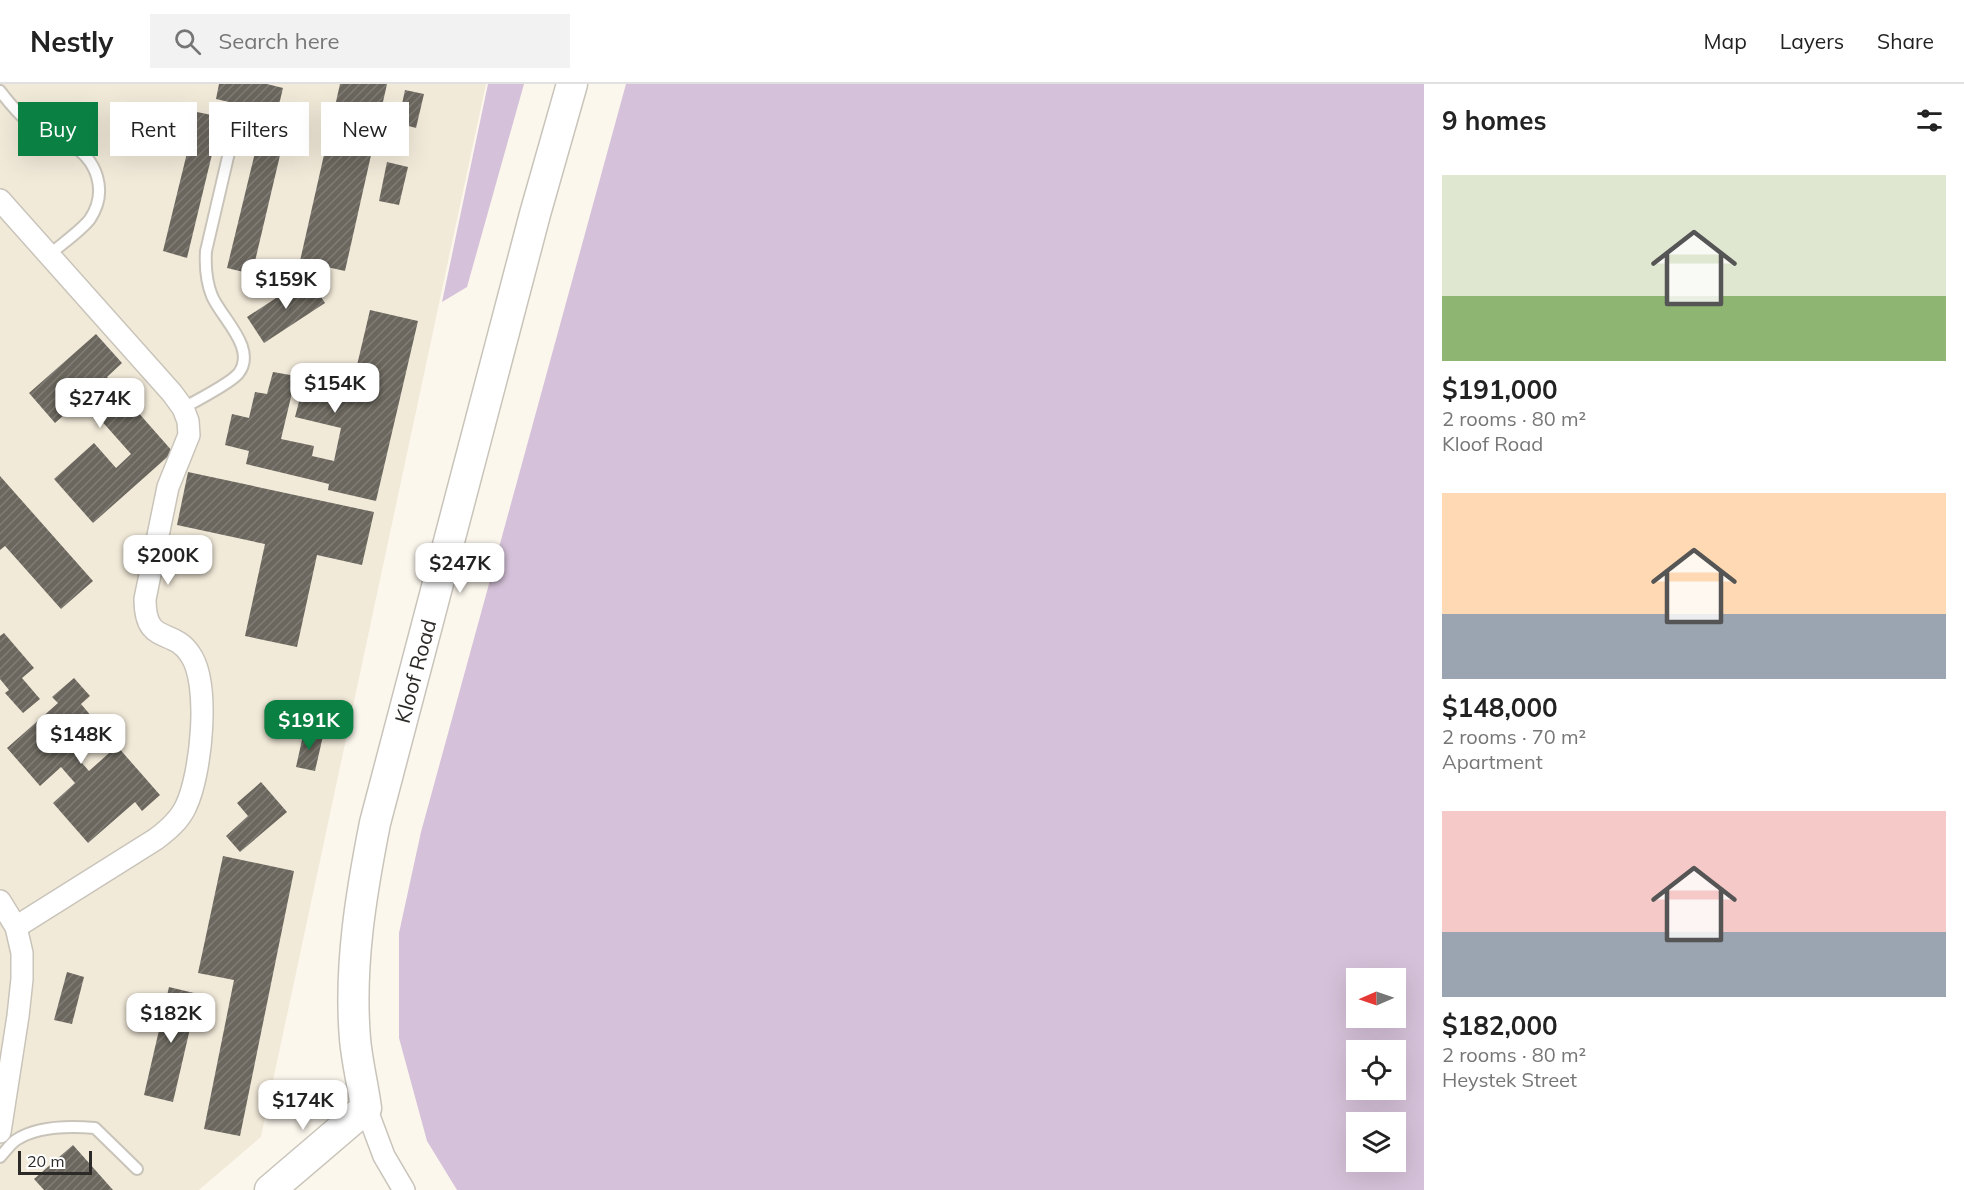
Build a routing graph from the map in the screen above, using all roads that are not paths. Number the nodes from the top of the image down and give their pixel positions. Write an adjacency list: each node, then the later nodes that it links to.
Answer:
1 (572, 84): 9 (street, Kloof Road)
2 (0, 92): 5 (lane)
3 (228, 156): 6 (lane)
4 (0, 200): 5 (street)
5 (48, 256): 6 (street)
6 (183, 408): 8 (street)
7 (0, 901): 8 (street)
8 (16, 927): 10 (street)
9 (366, 1108): 13 (street); 14 (street, Kloof Road)
10 (0, 1132)
11 (0, 1157): 12 (lane)
12 (137, 1169)
13 (270, 1190)
14 (404, 1190)

